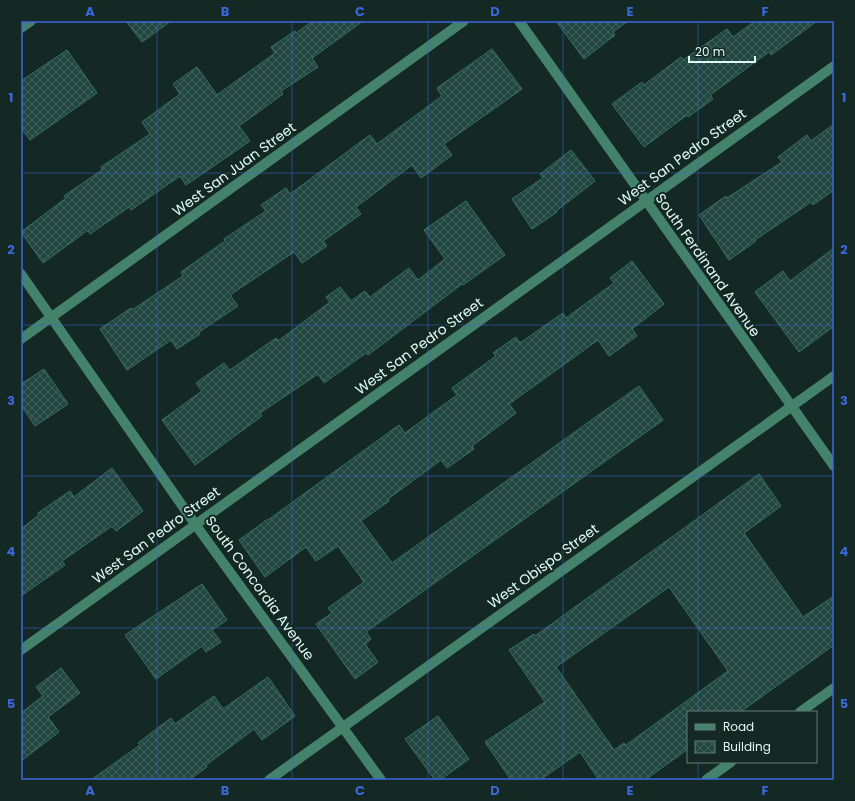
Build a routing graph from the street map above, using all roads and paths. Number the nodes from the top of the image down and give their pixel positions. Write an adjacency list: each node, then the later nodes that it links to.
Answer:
1 (31, 21): 4 (street)
2 (464, 21): 8 (street, West San Juan Street)
3 (519, 21): 6 (street, South Ferdinand Avenue)
4 (21, 28)
5 (834, 66): 6 (street, West San Pedro Street)
6 (646, 200): 11 (street, South Ferdinand Avenue); 13 (street, West San Pedro Street)
7 (21, 274): 8 (street, South Concordia Avenue)
8 (52, 317): 9 (street, West San Juan Street); 13 (street, South Concordia Avenue)
9 (21, 339)
10 (834, 376): 11 (street, West Obispo Street)
11 (792, 406): 12 (street, South Ferdinand Avenue); 17 (street, West Obispo Street)
12 (834, 466)
13 (195, 524): 14 (street, West San Pedro Street); 17 (street, South Concordia Avenue)
14 (21, 650)
15 (834, 688): 16 (street)
16 (801, 711)
17 (343, 727): 19 (street, West Obispo Street); 20 (street, South Concordia Avenue)
18 (730, 763): 21 (street)
19 (269, 780)
20 (381, 780)
21 (706, 780)

